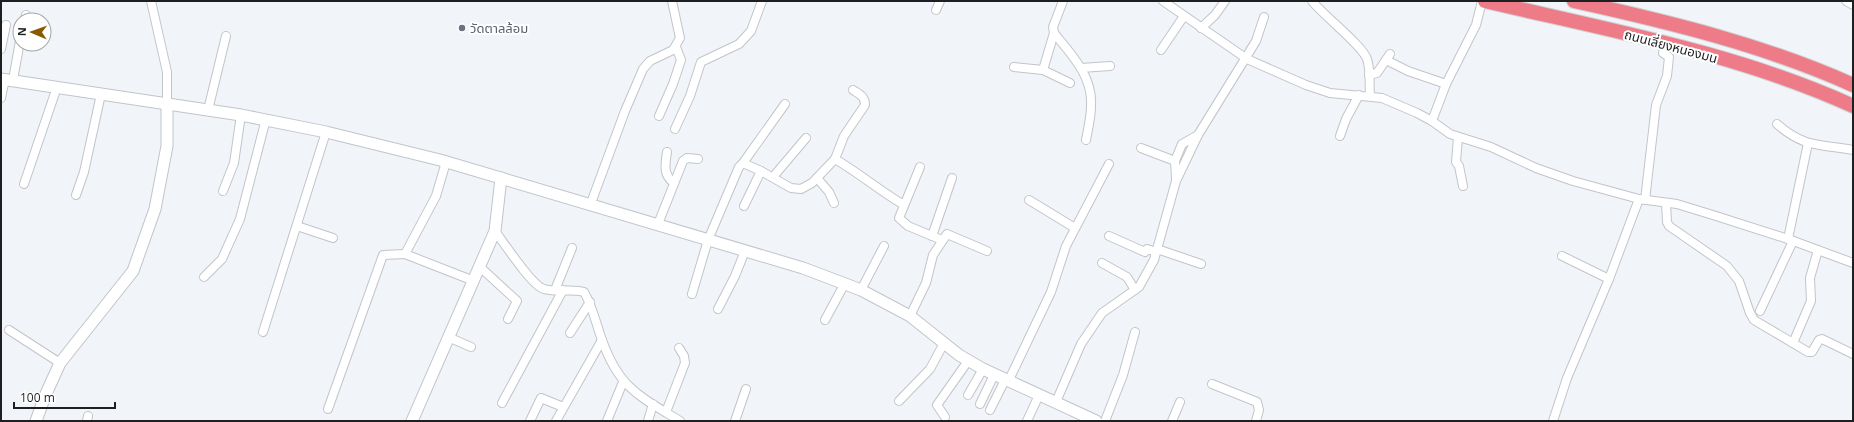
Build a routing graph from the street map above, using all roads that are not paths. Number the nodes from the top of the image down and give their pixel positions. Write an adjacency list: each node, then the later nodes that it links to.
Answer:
1 (151, 1): 42 (street)
2 (672, 1): 22 (street)
3 (762, 1): 51 (street)
4 (940, 1): 14 (street)
5 (1063, 1): 19 (street)
6 (1163, 1): 15 (street)
7 (1225, 1): 18 (street)
8 (1312, 1): 31 (street)
9 (1484, 1): 12 (highway, ถนนเลี่ยงหนองมน); 34 (street)
10 (1574, 1): 35 (highway, ถนนเลี่ยงหนองมน)
11 (1846, 1): 13 (street)
12 (1514, 4): 21 (highway, ถนนเลี่ยงหนองมน)
13 (1853, 5)
14 (936, 10)
15 (1184, 16): 18 (street); 24 (street)
16 (1264, 16): 26 (street)
17 (6, 25): 23 (street)
18 (1201, 28): 26 (street)
19 (1054, 33): 29 (street); 30 (street)
20 (226, 36): 45 (street)
21 (1665, 44): 44 (highway, ถนนเลี่ยงหนองมน); 81 (street)
22 (676, 47): 47 (street); 82 (street)
23 (1, 49)
24 (1161, 50)
25 (16, 52): 32 (street)
26 (1247, 59): 39 (street); 53 (street)
27 (1110, 66): 29 (street)
28 (1014, 67): 30 (street)
29 (1081, 68): 57 (street)
30 (1043, 70): 33 (street)
31 (1369, 75): 34 (street); 40 (street)
32 (6, 79): 36 (street); 41 (street)
33 (1070, 83)
34 (1446, 84): 49 (street)
35 (1853, 85)
36 (56, 87): 38 (street); 76 (street)
37 (853, 90): 63 (street)
38 (101, 94): 42 (street); 79 (street)
39 (1359, 95): 40 (street); 54 (street)
40 (1370, 96): 49 (street)
41 (1, 98)
42 (167, 102): 45 (street); 135 (street)
43 (785, 104): 66 (street)
44 (1853, 106)
45 (208, 110): 46 (street)
46 (241, 114): 48 (street); 78 (street)
47 (659, 116)
48 (266, 119): 52 (street); 109 (street)
49 (1432, 121): 55 (street)
50 (1777, 124): 58 (street)
51 (675, 129)
52 (326, 132): 65 (street); 88 (street)
53 (1198, 135): 64 (street); 74 (street)
54 (1340, 136)
55 (1458, 137): 77 (street); 81 (street)
56 (806, 138): 70 (street)
57 (1086, 140)
58 (1808, 143): 60 (street); 96 (street)
59 (1141, 148): 64 (street)
60 (1853, 150)
61 (666, 152): 75 (street)
62 (698, 159): 75 (street)
63 (835, 159): 72 (street); 85 (street)
64 (1175, 160): 74 (street)
65 (446, 162): 71 (street); 103 (street)
66 (742, 163): 69 (street); 94 (street)
67 (1108, 164): 89 (street)
68 (920, 167): 85 (street)
69 (761, 171): 70 (street); 86 (street)
70 (773, 177): 72 (street)
71 (501, 178): 82 (street); 90 (street)
72 (817, 178): 83 (street)
73 (952, 178): 91 (street)
74 (1176, 181): 102 (street)
75 (674, 183): 87 (street)
76 (24, 184)
77 (1463, 186)
78 (223, 191)
79 (76, 195)
80 (1030, 200): 89 (street)
81 (1642, 200): 84 (street); 110 (street)
82 (591, 203): 87 (street)
83 (834, 203)
84 (1666, 203): 96 (street); 130 (street)
85 (904, 205): 91 (street)
86 (744, 206)
87 (658, 224): 94 (street)
88 (297, 226): 93 (street); 124 (street)
89 (1075, 228): 138 (street)
90 (495, 231): 108 (street); 113 (street)
91 (932, 236): 95 (street)
92 (1109, 236): 102 (street)
93 (333, 238)
94 (708, 240): 100 (street); 116 (street)
95 (942, 240): 101 (street); 120 (street)
96 (1791, 240): 99 (street); 119 (street)
97 (884, 246): 114 (street)
98 (572, 248): 113 (street)
99 (1818, 250): 106 (street); 130 (street)
100 (745, 251): 112 (street); 118 (street)
101 (987, 251)
102 (1156, 251): 107 (street); 115 (street)
103 (405, 254): 111 (street); 151 (street)
104 (1562, 256): 110 (street)
105 (1102, 263): 115 (street)
106 (1853, 263)
107 (1201, 264)
108 (480, 267): 111 (street); 121 (street)
109 (204, 278)
110 (1609, 279): 169 (street)
111 (474, 281): 127 (street)
112 (845, 283): 114 (street); 122 (street)
113 (559, 290): 117 (street); 147 (street)
114 (861, 290): 120 (street)
115 (1135, 290): 145 (street)
116 (692, 294)
117 (590, 302): 126 (street); 128 (street)
118 (718, 309)
119 (1760, 310)
120 (910, 316): 129 (street)
121 (508, 319)
122 (825, 320)
123 (9, 330): 135 (street)
124 (263, 332)
125 (1135, 332): 166 (street)
126 (570, 333)
127 (448, 337): 131 (street); 157 (street)
128 (602, 340): 139 (street); 150 (street)
129 (944, 343): 134 (street); 144 (street)
130 (1793, 343): 133 (street)
131 (471, 347)
132 (679, 348): 153 (street)
133 (1853, 354)
134 (968, 361): 136 (street); 154 (street)
135 (60, 363): 156 (street)
136 (983, 369): 137 (street); 142 (street)
137 (994, 375): 138 (street); 149 (street)
138 (1007, 381): 143 (street); 152 (street)
139 (623, 382): 148 (street); 160 (street)
140 (1212, 384): 168 (street)
141 (746, 388): 163 (street)
142 (968, 395)
143 (1039, 395): 145 (street); 164 (street)
144 (899, 401)
145 (1056, 402): 155 (street)
146 (1180, 402): 167 (street)
147 (502, 403)
148 (653, 404): 153 (street); 161 (street)
149 (980, 404)
150 (563, 407): 158 (street); 159 (street)
151 (328, 409)
152 (990, 410)
153 (666, 412): 162 (street)
154 (945, 416)
155 (1078, 417): 165 (street)
156 (36, 421)
157 (412, 421)
158 (530, 421)
159 (556, 421)
160 (607, 421)
161 (648, 421)
162 (680, 421)
163 (735, 421)
164 (1027, 421)
165 (1096, 421)
166 (1105, 421)
167 (1172, 421)
168 (1256, 421)
169 (1553, 421)

